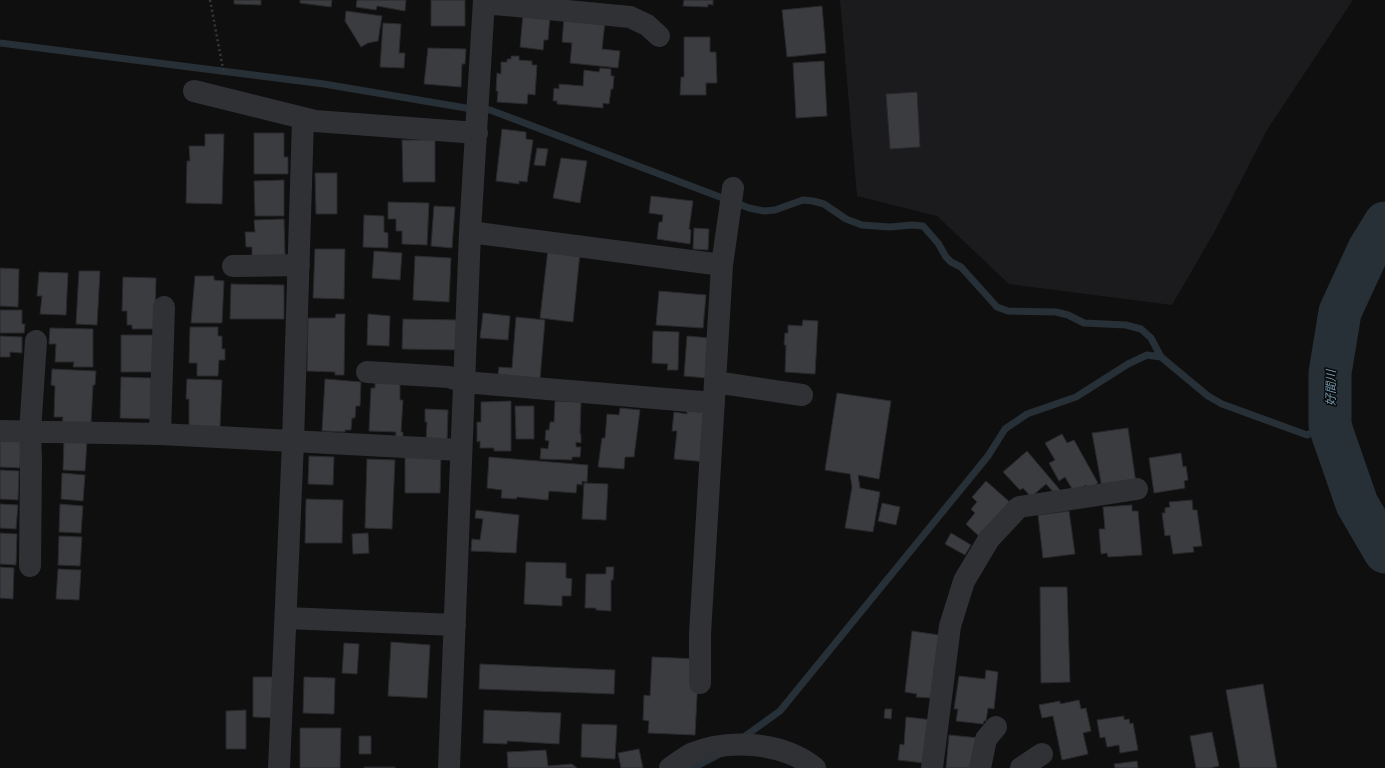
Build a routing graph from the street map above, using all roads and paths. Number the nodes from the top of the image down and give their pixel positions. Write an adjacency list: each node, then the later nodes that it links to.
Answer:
1 (210, 0): 5 (path)
2 (484, 1): 3 (street); 7 (street)
3 (659, 36)
4 (194, 91): 5 (street)
5 (229, 100): 6 (street)
6 (303, 120): 7 (street); 10 (street)
7 (477, 127): 9 (street)
8 (733, 188): 11 (street)
9 (470, 232): 11 (street); 16 (street)
10 (299, 265): 12 (street); 23 (street)
11 (722, 265): 17 (street)
12 (233, 266)
13 (164, 307): 22 (street)
14 (36, 341): 21 (street)
15 (367, 372): 16 (street)
16 (464, 382): 19 (street); 24 (street)
17 (715, 382): 18 (street); 19 (street)
18 (802, 395)
19 (714, 403): 29 (street)
20 (0, 431): 21 (street)
21 (30, 432): 22 (street); 26 (street)
22 (160, 434): 23 (street)
23 (293, 442): 24 (street); 27 (street)
24 (461, 450): 28 (street)
25 (1137, 489): 36 (street)
26 (30, 566)
27 (286, 618): 28 (street); 32 (street)
28 (455, 625): 33 (street)
29 (700, 683)
30 (996, 727): 37 (street)
31 (1042, 754): 38 (street)
32 (279, 768)
33 (449, 768)
34 (670, 768): 35 (street)
35 (816, 768)
36 (932, 768)
37 (980, 768)
38 (1021, 768)

